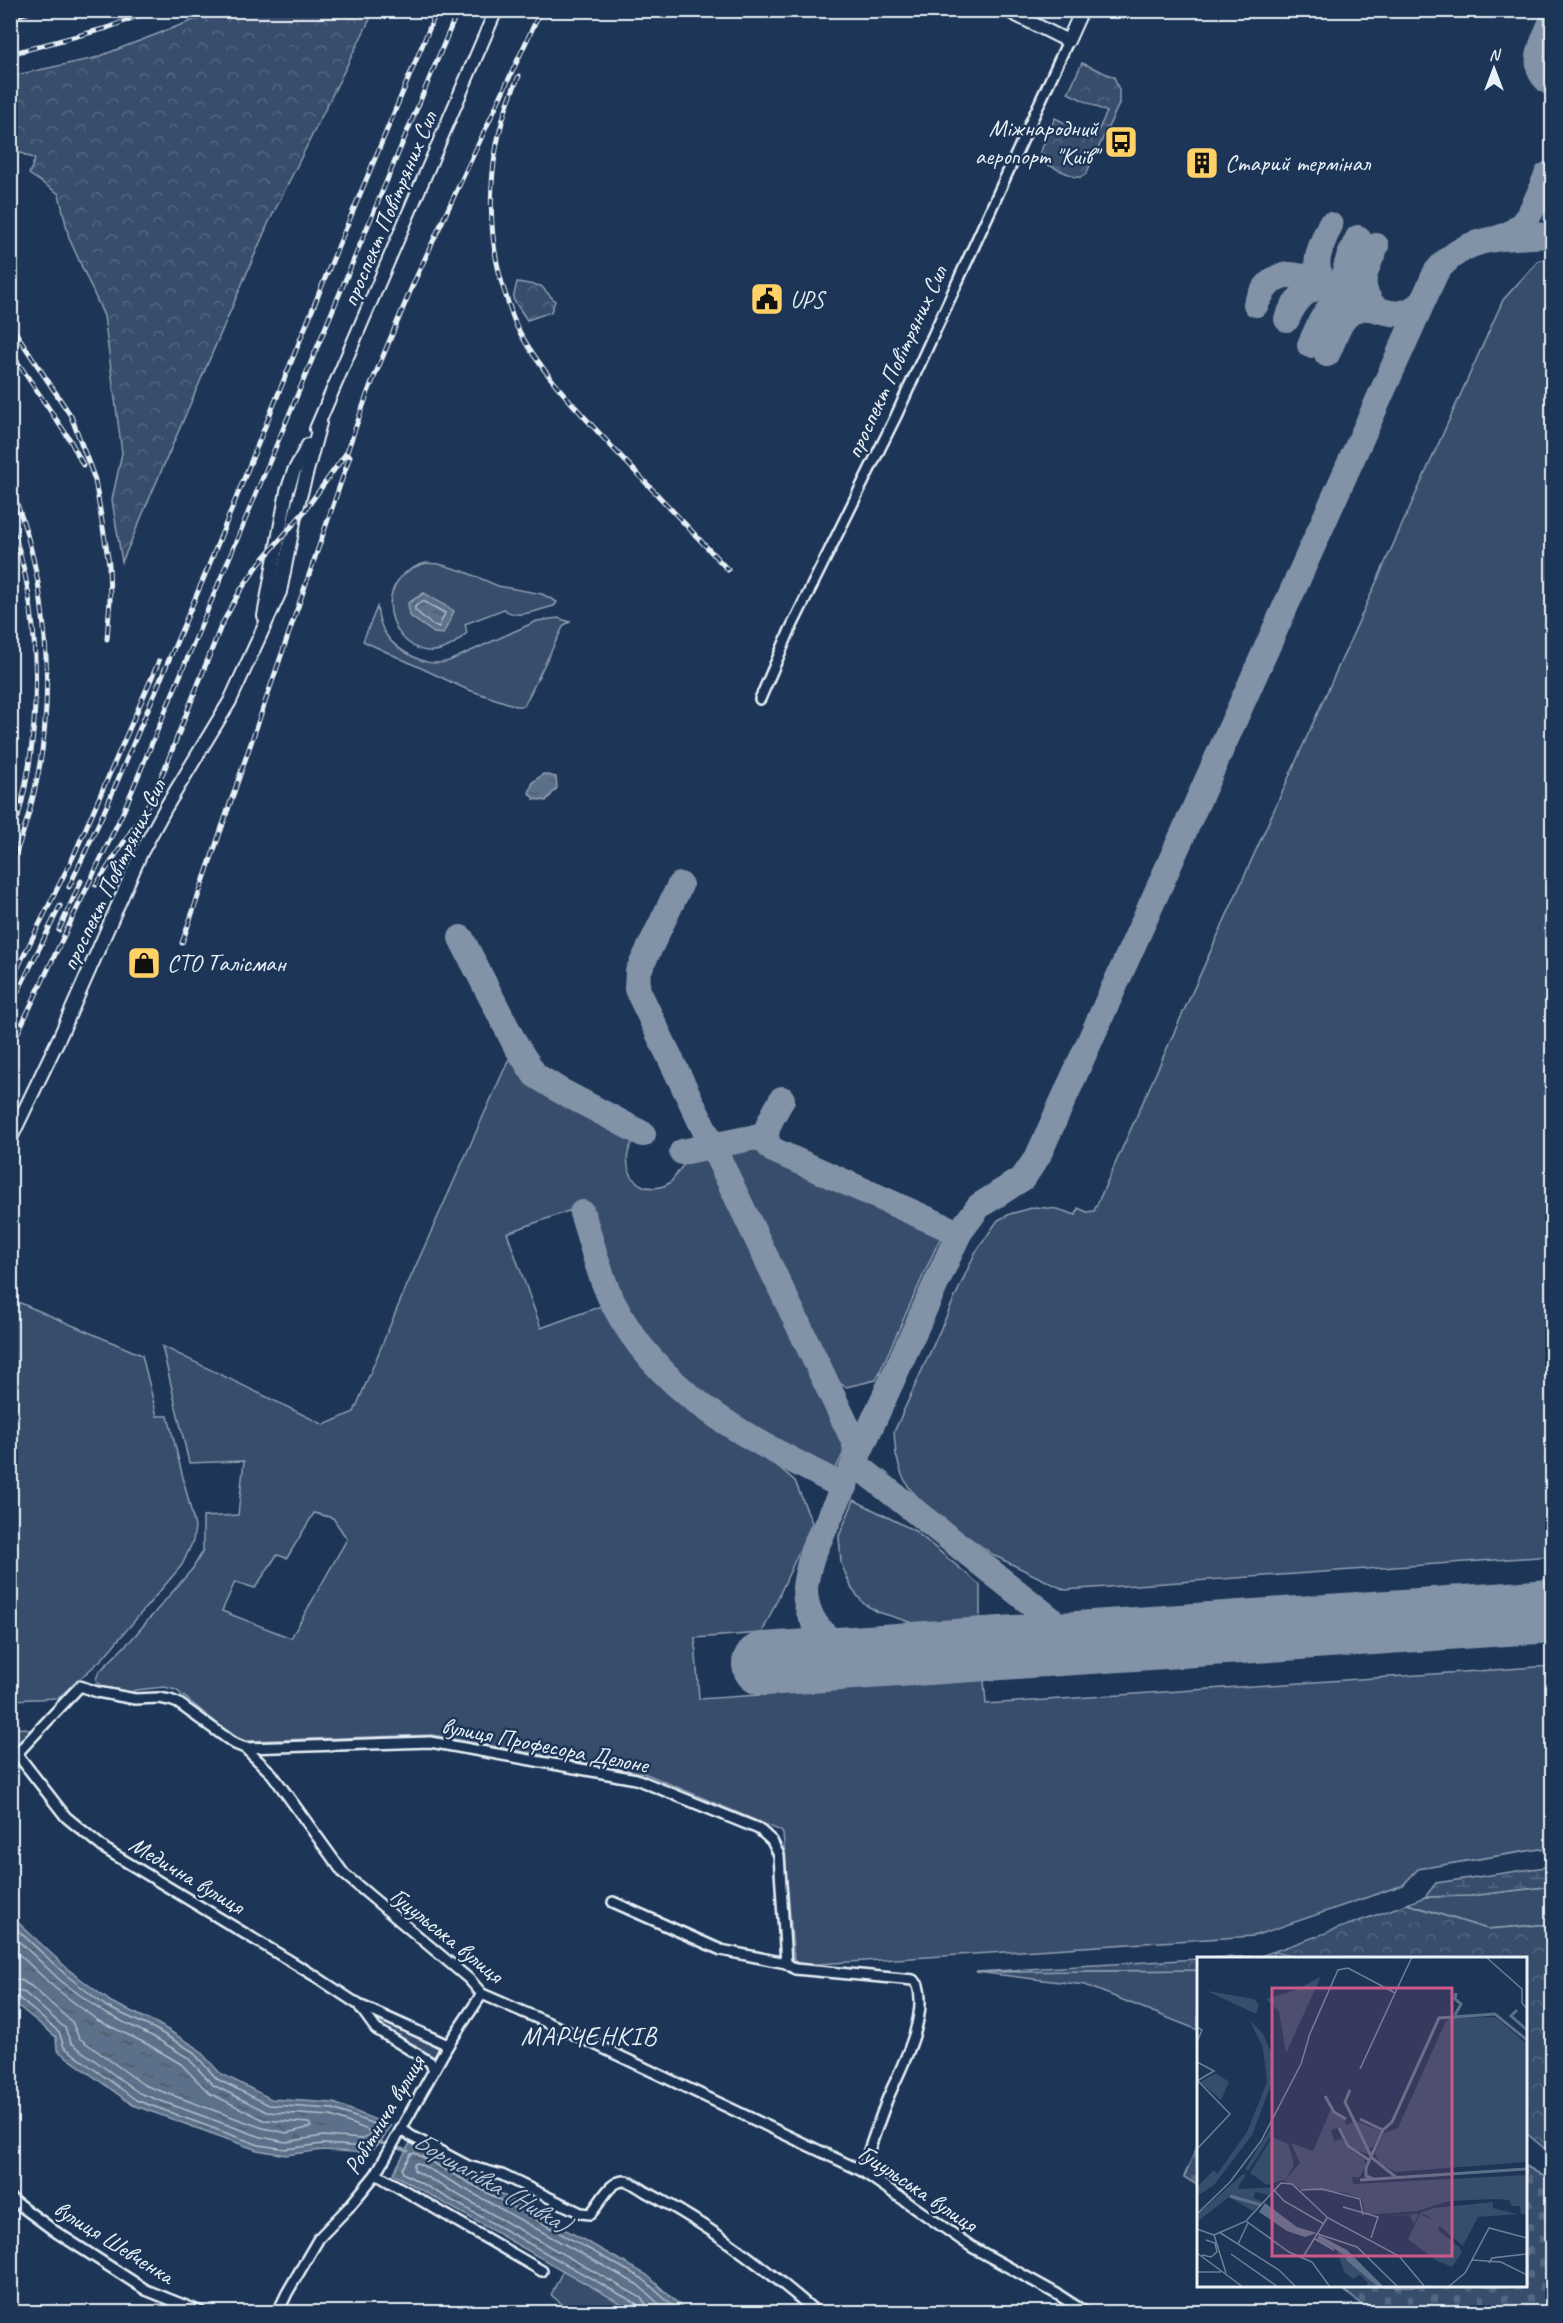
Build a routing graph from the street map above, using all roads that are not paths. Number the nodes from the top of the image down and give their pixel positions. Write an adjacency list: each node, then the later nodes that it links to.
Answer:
1 (496, 10): 6 (main road, проспект Повітряних Сил)
2 (1006, 10): 4 (main road)
3 (1082, 10): 4 (main road, проспект Повітряних Сил)
4 (1068, 41): 5 (street, проспект Повітряних Сил)
5 (760, 699)
6 (10, 1140)
7 (245, 1748): 8 (street, Гуцульська вулиця); 10 (street, вулиця Професора Делоне); 11 (street, Гуцульська вулиця)
8 (14, 1757): 12 (street, Медична вулиця)
9 (613, 1902): 10 (street)
10 (786, 1963): 16 (street)
11 (482, 1994): 13 (street, Робітнича вулиця); 16 (street, Гуцульська вулиця)
12 (359, 2005): 13 (street, Медична вулиця); 14 (street, Медична вулиця)
13 (448, 2045): 14 (street, Робітнича вулиця)
14 (434, 2070): 15 (street, Робітнича вулиця)
15 (402, 2129): 17 (street, Робітнича вулиця); 22 (street)
16 (862, 2170): 23 (street, Гуцульська вулиця)
17 (376, 2174): 19 (street); 21 (street, Робітнича вулиця)
18 (10, 2198): 20 (street, вулиця Шевченка)
19 (542, 2271)
20 (201, 2313)
21 (278, 2313)
22 (816, 2313)
23 (1086, 2313)

